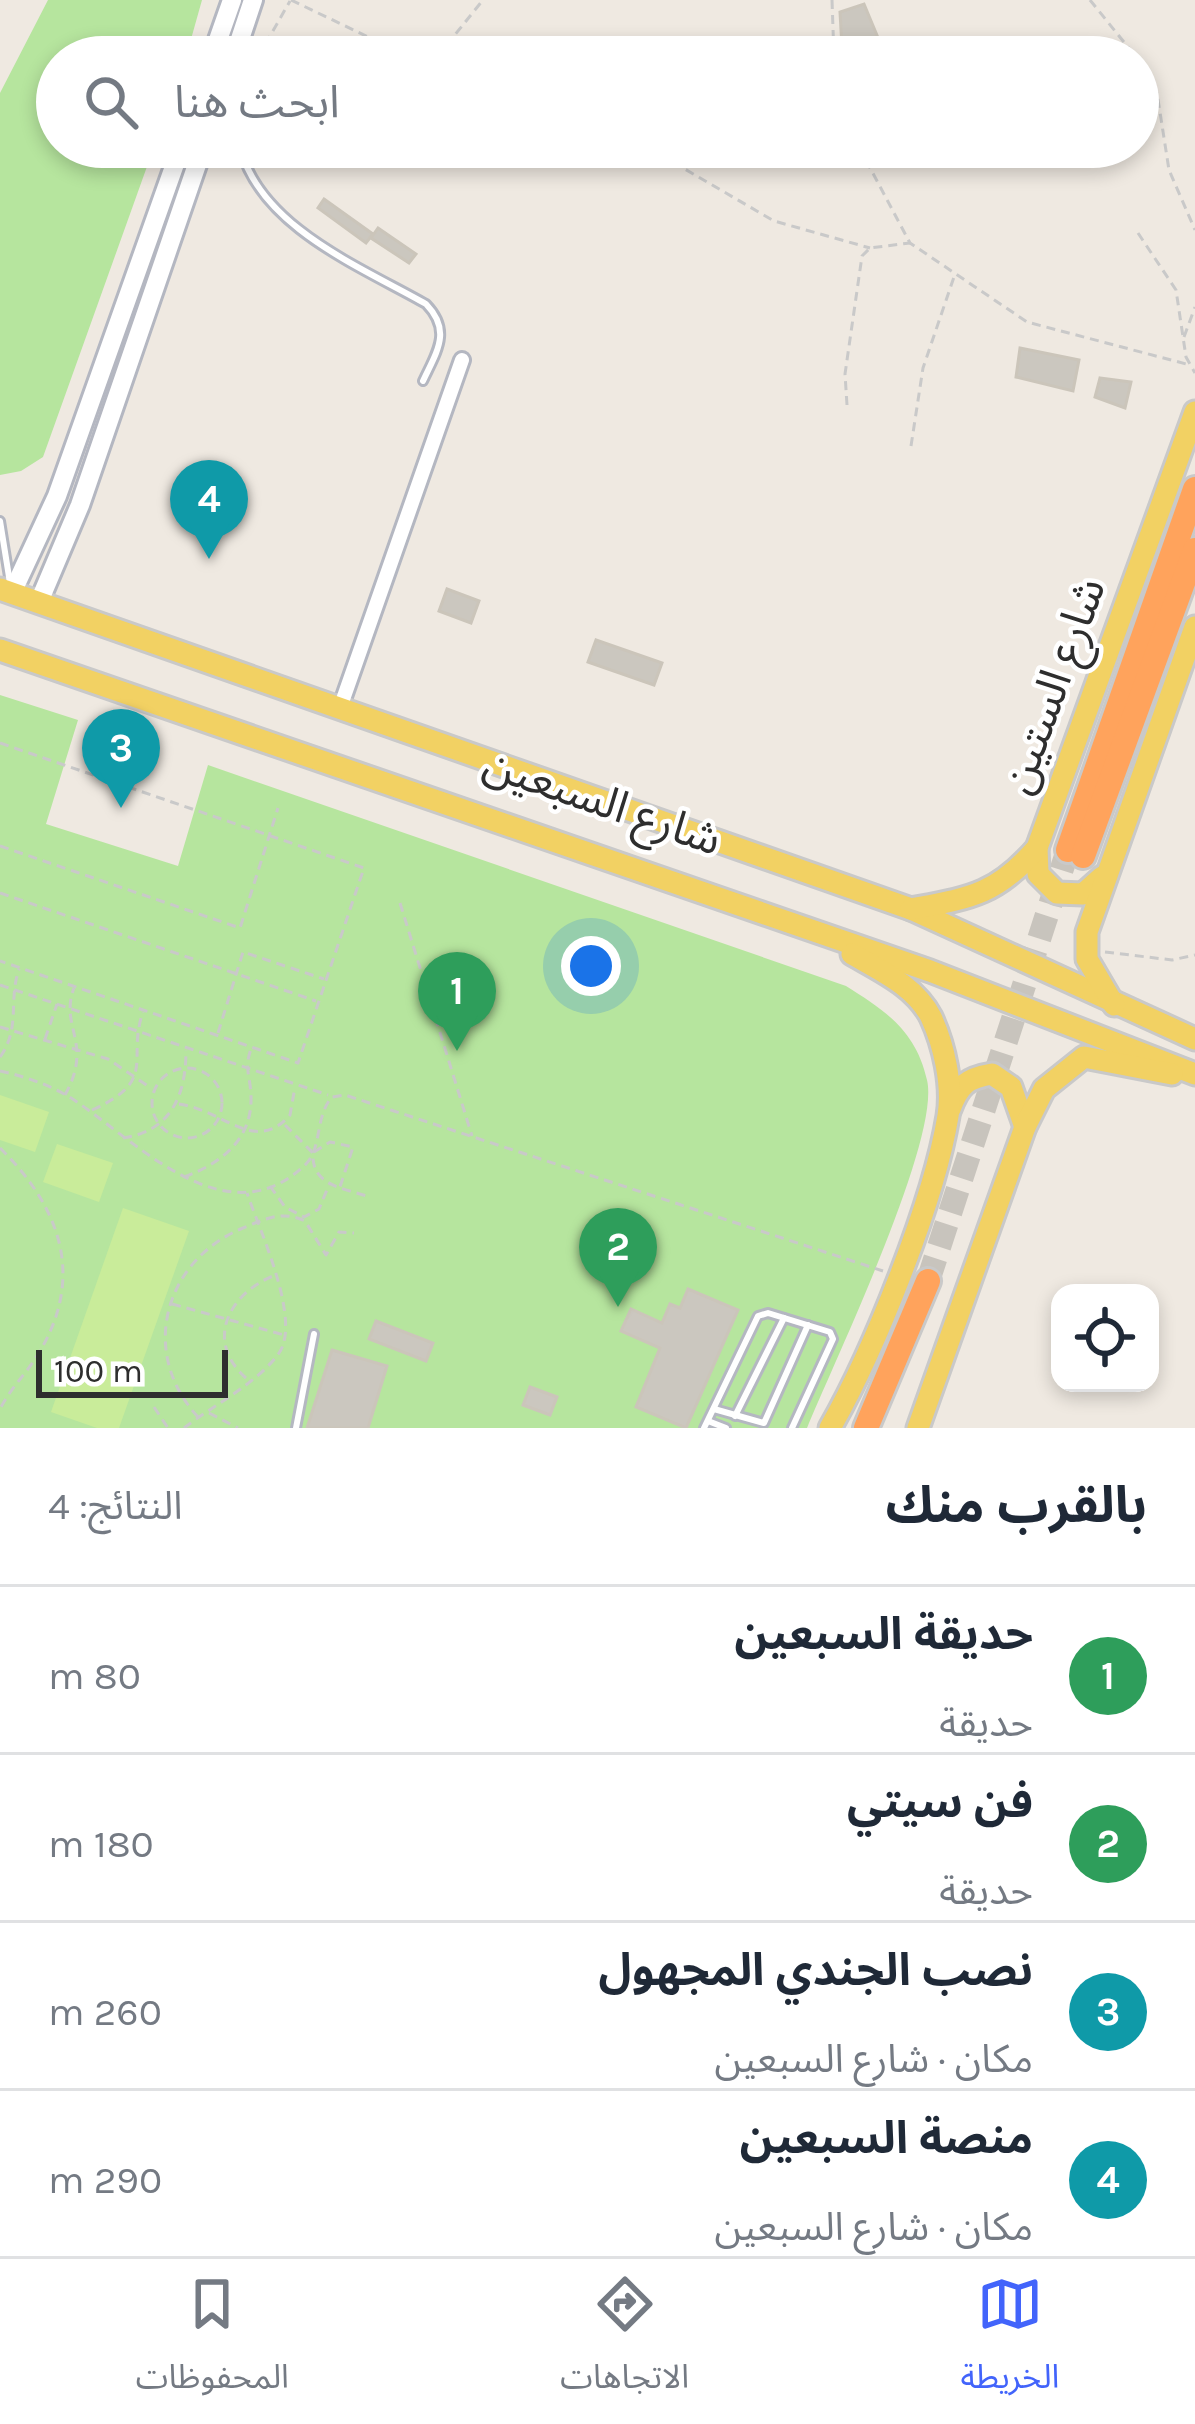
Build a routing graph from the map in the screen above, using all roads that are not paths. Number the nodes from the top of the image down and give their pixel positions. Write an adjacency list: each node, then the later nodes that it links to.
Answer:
1 (232, 0): 3 (street)
2 (253, 0): 4 (street)
3 (219, 36)
4 (241, 36)
5 (174, 168): 14 (street)
6 (196, 168): 15 (street)
7 (245, 168): 9 (lane)
8 (462, 360): 18 (street)
9 (423, 380)
10 (1195, 412): 19 (main road, شارع الستين)
11 (1195, 488): 13 (highway, شارع الستين)
12 (0, 521): 14 (lane)
13 (1195, 550)
14 (6, 591): 15 (main road, شارع السبعين)
15 (39, 602): 18 (main road, شارع السبعين)
16 (1195, 627): 20 (main road)
17 (0, 650): 22 (main road, شارع السبعين)
18 (340, 708): 21 (main road, شارع السبعين)
19 (1037, 848): 20 (main road); 21 (main road, شارع الستين)
20 (1103, 877): 23 (main road)
21 (910, 909): 23 (main road, شارع السبعين)
22 (805, 927): 25 (main road, شارع السبعين); 26 (main road)
23 (1114, 1005): 24 (main road, شارع السبعين)
24 (1195, 1039)
25 (1195, 1077): 27 (main road)
26 (949, 1112): 27 (main road); 37 (main road)
27 (1025, 1127): 40 (main road)
28 (784, 1318): 29 (lane); 31 (lane); 32 (lane)
29 (808, 1325): 32 (lane); 36 (lane)
30 (314, 1334): 34 (lane)
31 (714, 1409): 32 (lane); 33 (lane)
32 (735, 1416)
33 (706, 1425): 35 (lane)
34 (296, 1428)
35 (726, 1428)
36 (792, 1428)
37 (830, 1428)
38 (866, 1428): 39 (highway)
39 (883, 1428)
40 (918, 1428)

